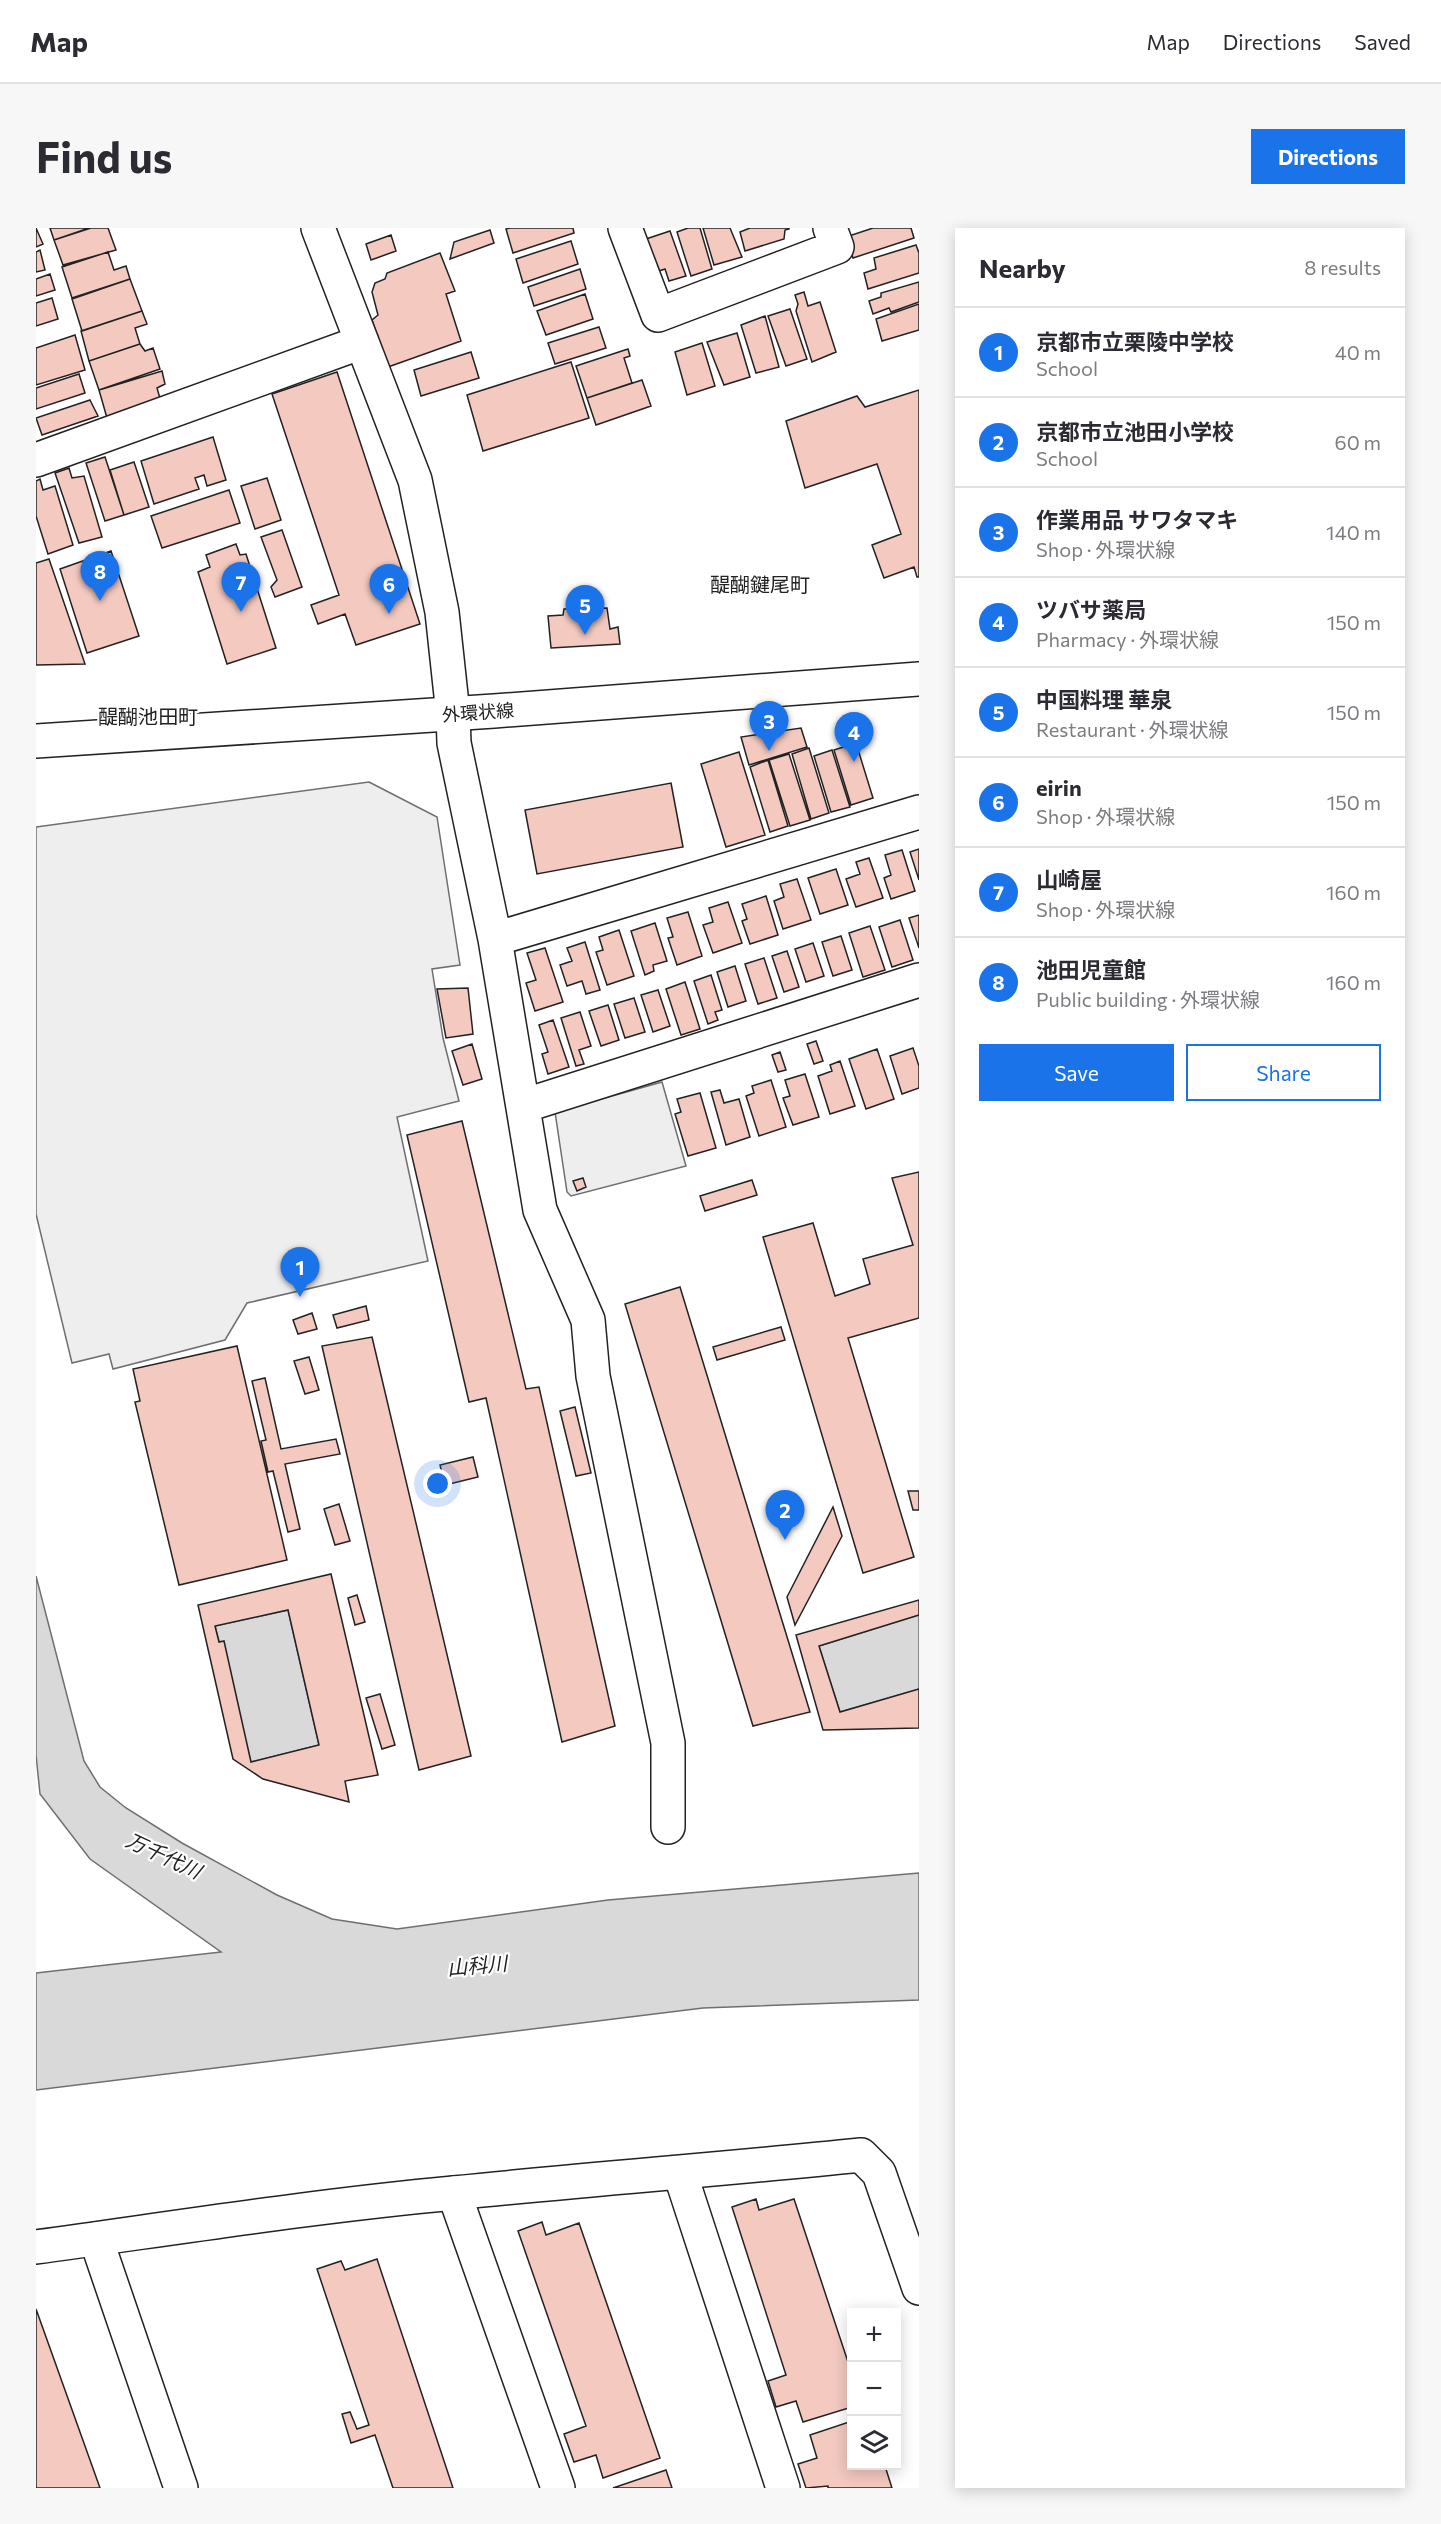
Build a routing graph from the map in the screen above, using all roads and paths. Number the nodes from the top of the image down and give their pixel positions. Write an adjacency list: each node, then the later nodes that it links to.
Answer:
1 (318, 228): 4 (street)
2 (625, 228): 3 (street)
3 (830, 228)
4 (362, 342): 5 (street); 7 (street)
5 (36, 460)
6 (919, 679): 7 (street, 外環状線)
7 (453, 714): 8 (street, 外環状線); 10 (street)
8 (36, 741)
9 (919, 812): 10 (street)
10 (495, 939): 12 (street)
11 (919, 980): 12 (street)
12 (523, 1106): 13 (street)
13 (669, 1827)
14 (680, 2174): 15 (street); 18 (street); 21 (street)
15 (454, 2193): 16 (street); 20 (street)
16 (96, 2239): 17 (street); 19 (street)
17 (36, 2247)
18 (919, 2288)
19 (181, 2488)
20 (558, 2488)
21 (783, 2488)

